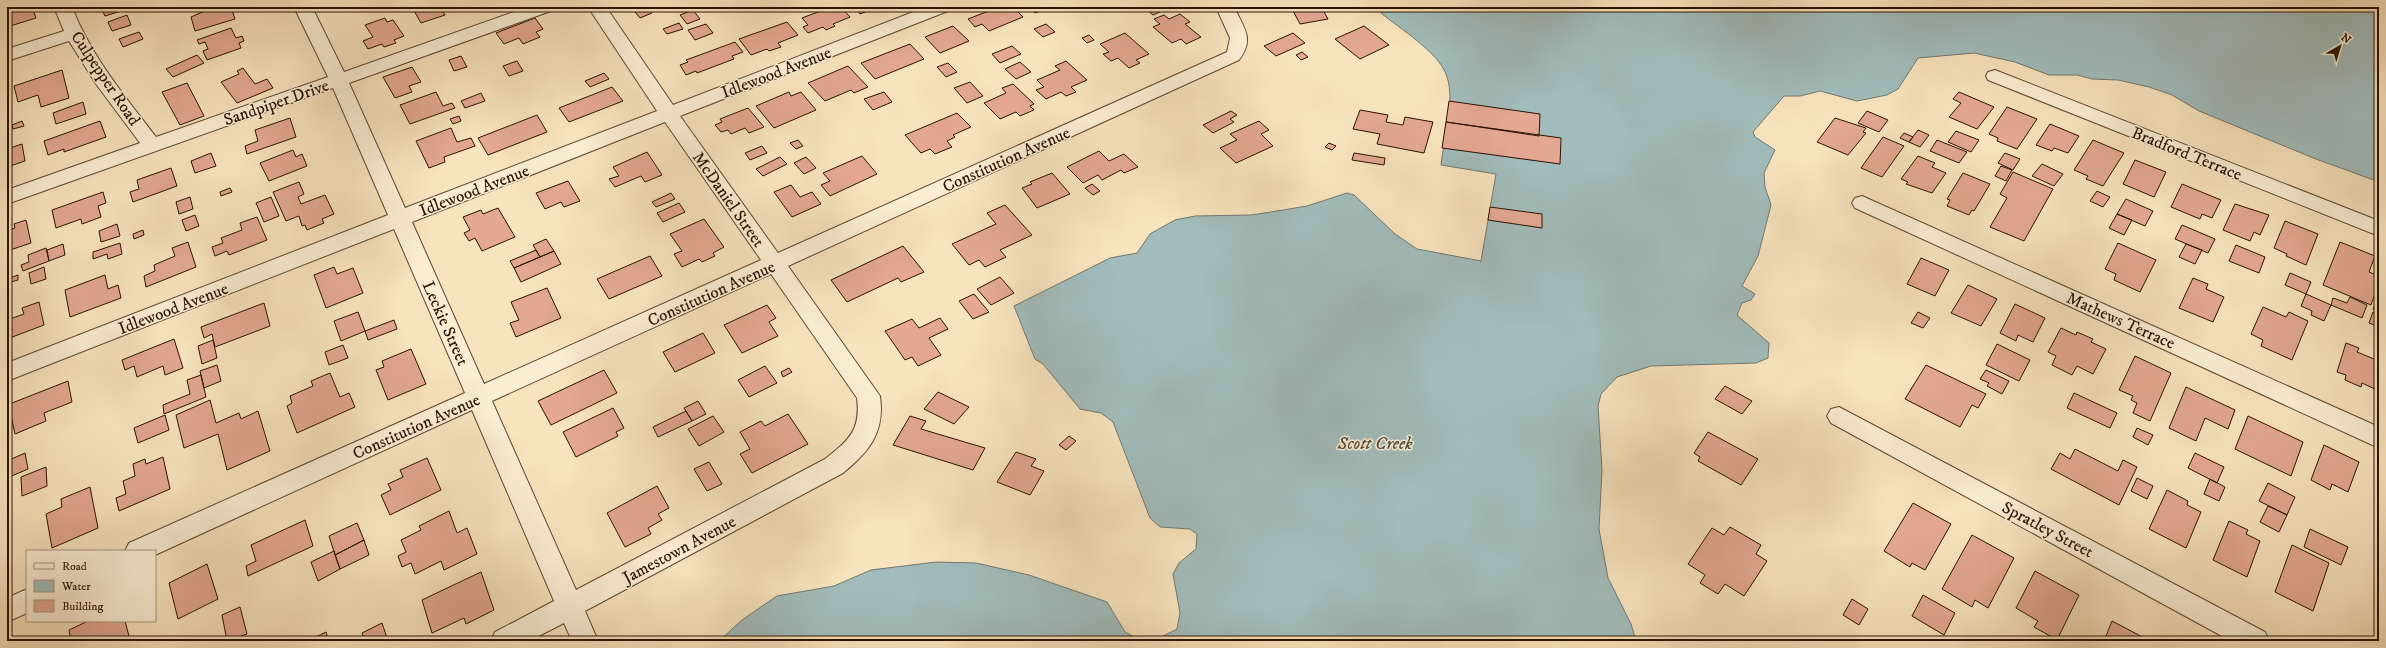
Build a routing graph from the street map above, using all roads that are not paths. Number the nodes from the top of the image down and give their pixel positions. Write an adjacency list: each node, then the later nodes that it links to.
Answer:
1 (64, 7): 7 (street, Culpepper Road)
2 (303, 7): 10 (street, Leckie Street)
3 (545, 7): 10 (street, Sandpiper Drive)
4 (597, 7): 11 (street, McDaniel Street)
5 (942, 7): 11 (street, Idlewood Avenue)
6 (1225, 7): 17 (street, Constitution Avenue)
7 (75, 33): 8 (street); 12 (street, Culpepper Road)
8 (7, 55)
9 (1995, 76): 16 (street, Bradford Terrace)
10 (339, 80): 12 (street, Sandpiper Drive); 15 (street, Leckie Street)
11 (669, 114): 15 (street, Idlewood Avenue); 17 (street, McDaniel Street)
12 (152, 146): 13 (street, Sandpiper Drive)
13 (7, 197)
14 (1862, 203): 21 (street, Mathews Terrace)
15 (399, 219): 18 (street, Idlewood Avenue); 19 (street, Leckie Street)
16 (2379, 229)
17 (775, 264): 19 (street, Constitution Avenue); 22 (street, McDaniel Street)
18 (7, 372)
19 (479, 397): 23 (street, Constitution Avenue); 25 (street, Leckie Street)
20 (1839, 416): 29 (street, Spratley Street)
21 (2379, 438)
22 (851, 453): 25 (street, Jamestown Avenue)
23 (140, 550)
24 (26, 601): 26 (street)
25 (570, 607): 27 (street, Jamestown Avenue); 28 (street, Leckie Street)
26 (7, 610)
27 (504, 641)
28 (585, 641)
29 (2256, 641)

